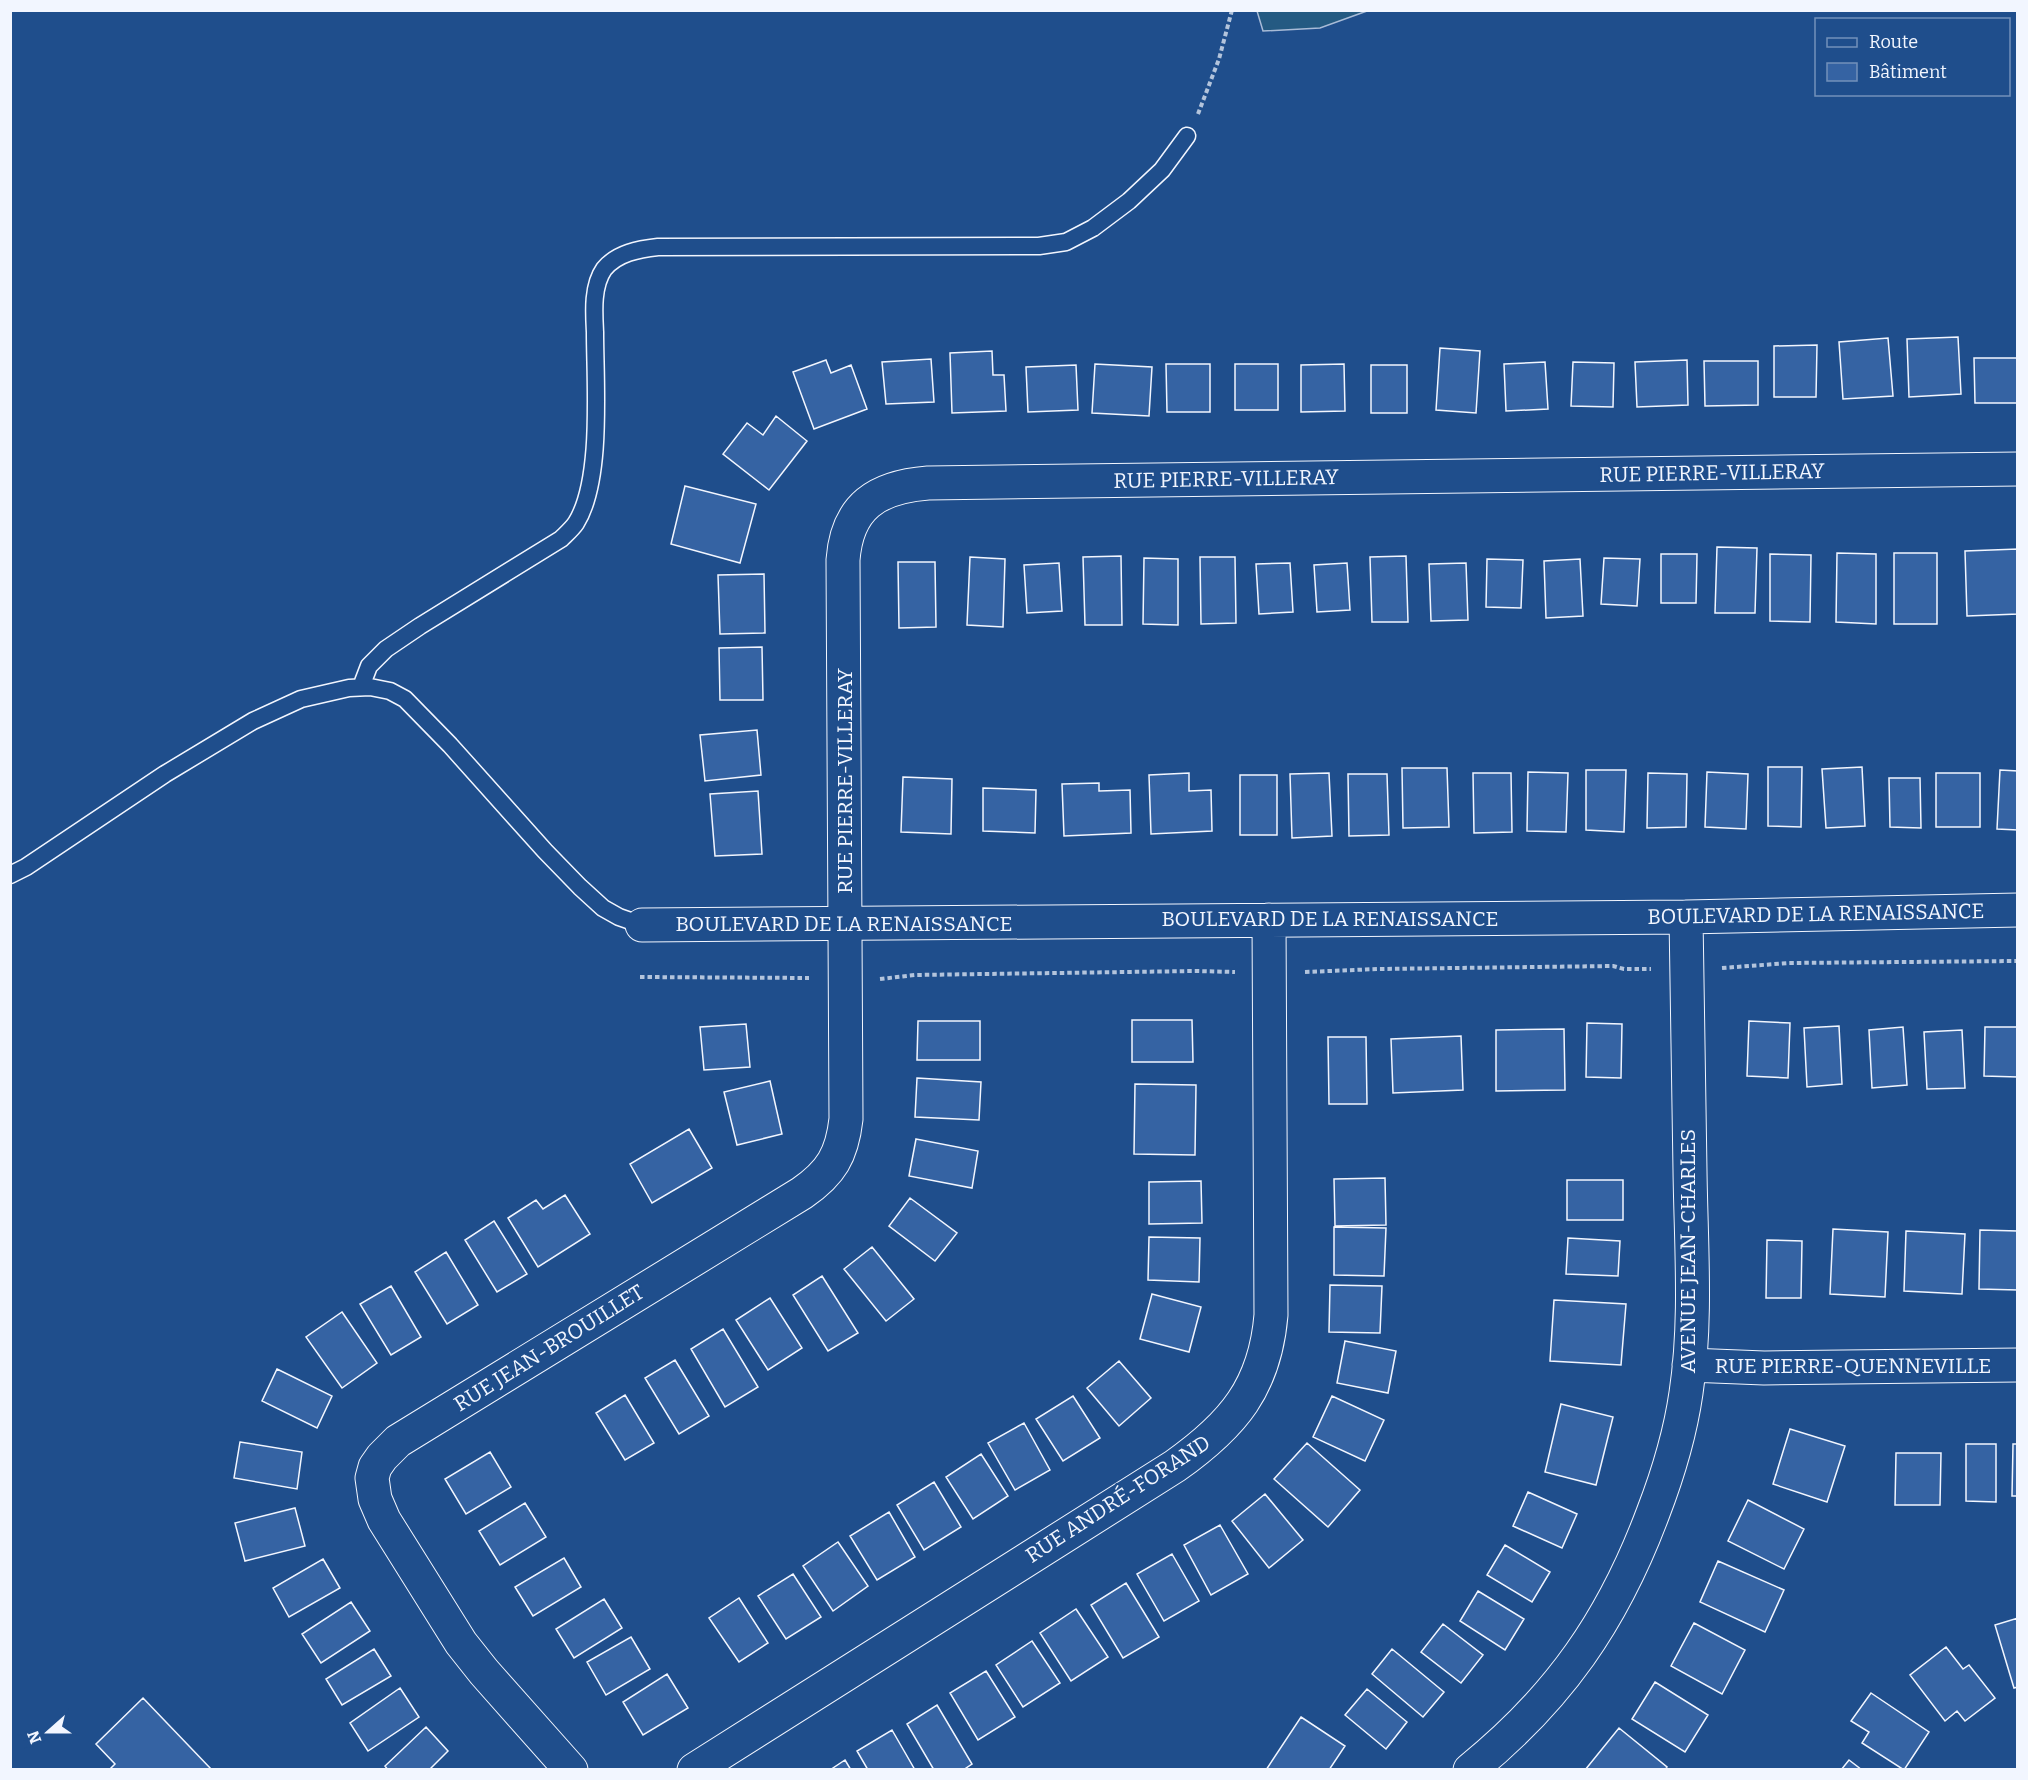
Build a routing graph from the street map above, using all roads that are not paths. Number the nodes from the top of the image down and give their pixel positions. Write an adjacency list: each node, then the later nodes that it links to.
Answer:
1 (1187, 136): 3 (lane)
2 (2018, 469): 9 (street, RUE PIERRE-VILLERAY)
3 (361, 687): 4 (lane); 8 (lane)
4 (10, 875)
5 (2018, 910): 6 (street, BOULEVARD DE LA RENAISSANCE)
6 (1686, 917): 7 (street, BOULEVARD DE LA RENAISSANCE); 10 (street, AVENUE JEAN-CHARLES)
7 (1269, 920): 9 (street, BOULEVARD DE LA RENAISSANCE); 13 (street, RUE ANDRÉ-FORAND)
8 (642, 925): 9 (street, BOULEVARD DE LA RENAISSANCE)
9 (846, 925): 12 (street, RUE JEAN-BROUILLET)
10 (1689, 1365): 11 (street, RUE PIERRE-QUENNEVILLE); 14 (street, AVENUE JEAN-CHARLES)
11 (2018, 1365)
12 (571, 1770)
13 (694, 1770)
14 (1470, 1770)

